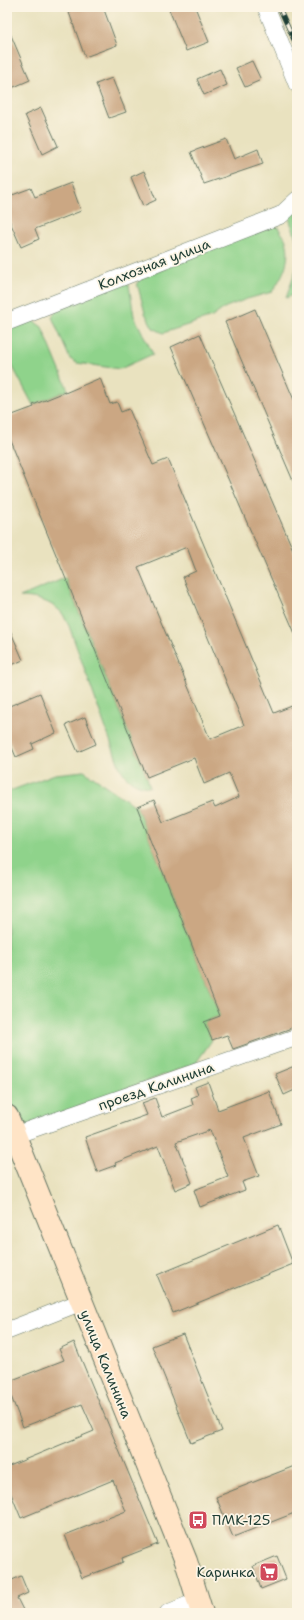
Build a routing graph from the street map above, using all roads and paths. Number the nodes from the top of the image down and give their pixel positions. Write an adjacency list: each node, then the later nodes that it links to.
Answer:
1 (266, 7): 2 (street)
2 (297, 84)
3 (297, 200): 4 (street, Колхозная улица)
4 (7, 322)
5 (297, 1037): 6 (street, проезд Калинина)
6 (11, 1126): 7 (street, улица Калинина)
7 (81, 1302): 8 (street); 9 (street, улица Калинина)
8 (7, 1331)
9 (200, 1607): 10 (street)
10 (168, 1613)

